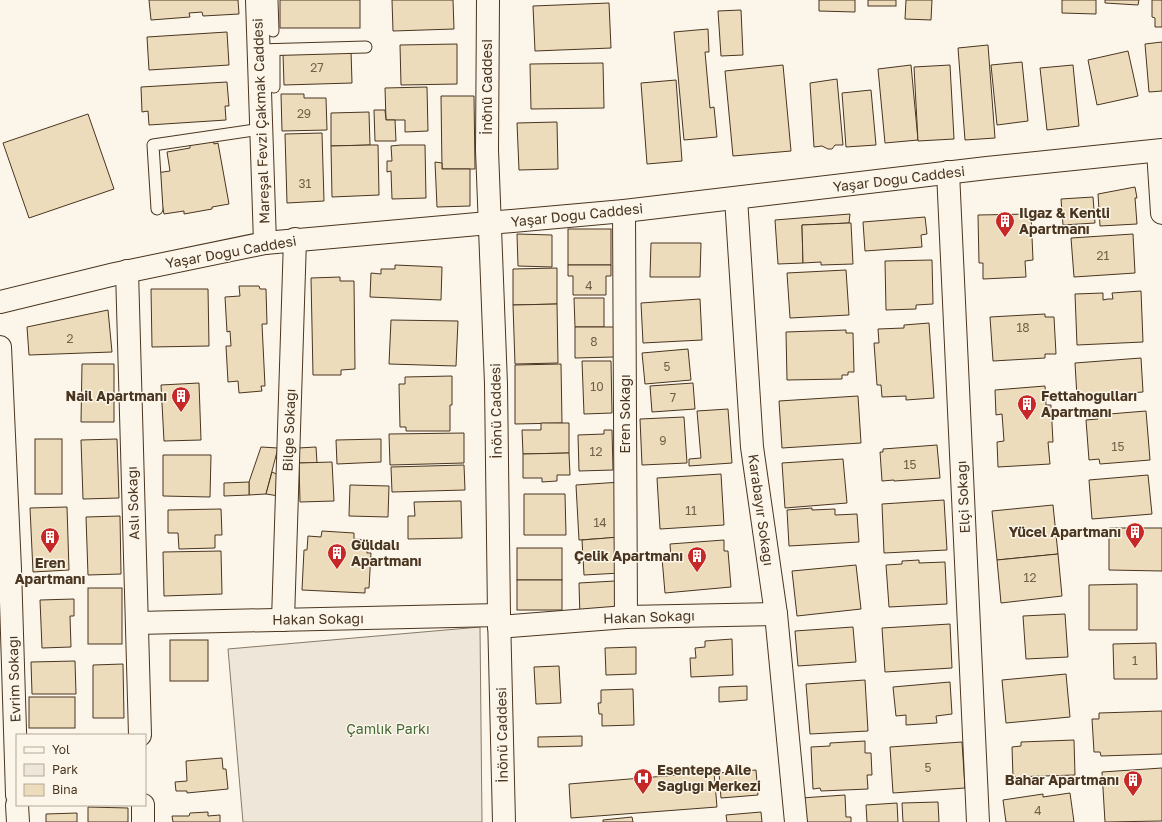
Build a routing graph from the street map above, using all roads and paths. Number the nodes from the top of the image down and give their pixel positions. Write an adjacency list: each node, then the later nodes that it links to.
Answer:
1 (257, 0): 6 (street, Mareşal Fevzi Çakmak Caddesi)
2 (272, 0): 4 (lane)
3 (488, 0): 15 (street, İnönü Caddesi)
4 (273, 31)
5 (366, 47): 6 (lane)
6 (266, 50): 7 (lane); 8 (street, Mareşal Fevzi Çakmak Caddesi)
7 (274, 87)
8 (261, 130): 12 (lane); 17 (street, Mareşal Fevzi Çakmak Caddesi)
9 (1160, 151): 10 (street, Yaşar Doğu Caddesi); 14 (street)
10 (948, 172): 11 (street, Yaşar Doğu Caddesi); 35 (street, Elçi Sokağı)
11 (736, 198): 13 (street, Yaşar Doğu Caddesi); 22 (street, Karabayır Sokağı)
12 (157, 209)
13 (624, 211): 15 (street, Yaşar Doğu Caddesi); 23 (street, Eren Sokağı)
14 (1162, 212)
15 (491, 224): 16 (street, Yaşar Doğu Caddesi); 25 (street, İnönü Caddesi)
16 (295, 239): 17 (street, Yaşar Doğu Caddesi); 24 (street, Bilge Sokağı)
17 (264, 243): 18 (street, Yaşar Doğu Caddesi)
18 (127, 271): 19 (street, Yaşar Doğu Caddesi); 26 (street, Aslı Sokağı)
19 (0, 302)
20 (0, 347): 21 (street, Evrim Sokağı)
21 (5, 569): 28 (street, Evrim Sokağı)
22 (776, 614): 23 (street, Hakan Sokağı); 34 (street, Karabayır Sokağı)
23 (626, 617): 25 (street, Hakan Sokağı)
24 (283, 620): 25 (street, Hakan Sokağı); 26 (street, Hakan Sokağı)
25 (499, 621): 33 (street, İnönü Caddesi)
26 (137, 623): 27 (street, Aslı Sokağı)
27 (140, 734)
28 (16, 776)
29 (17, 806): 31 (street)
30 (143, 806): 32 (street)
31 (18, 822)
32 (143, 822)
33 (504, 822)
34 (796, 822)
35 (978, 822)

